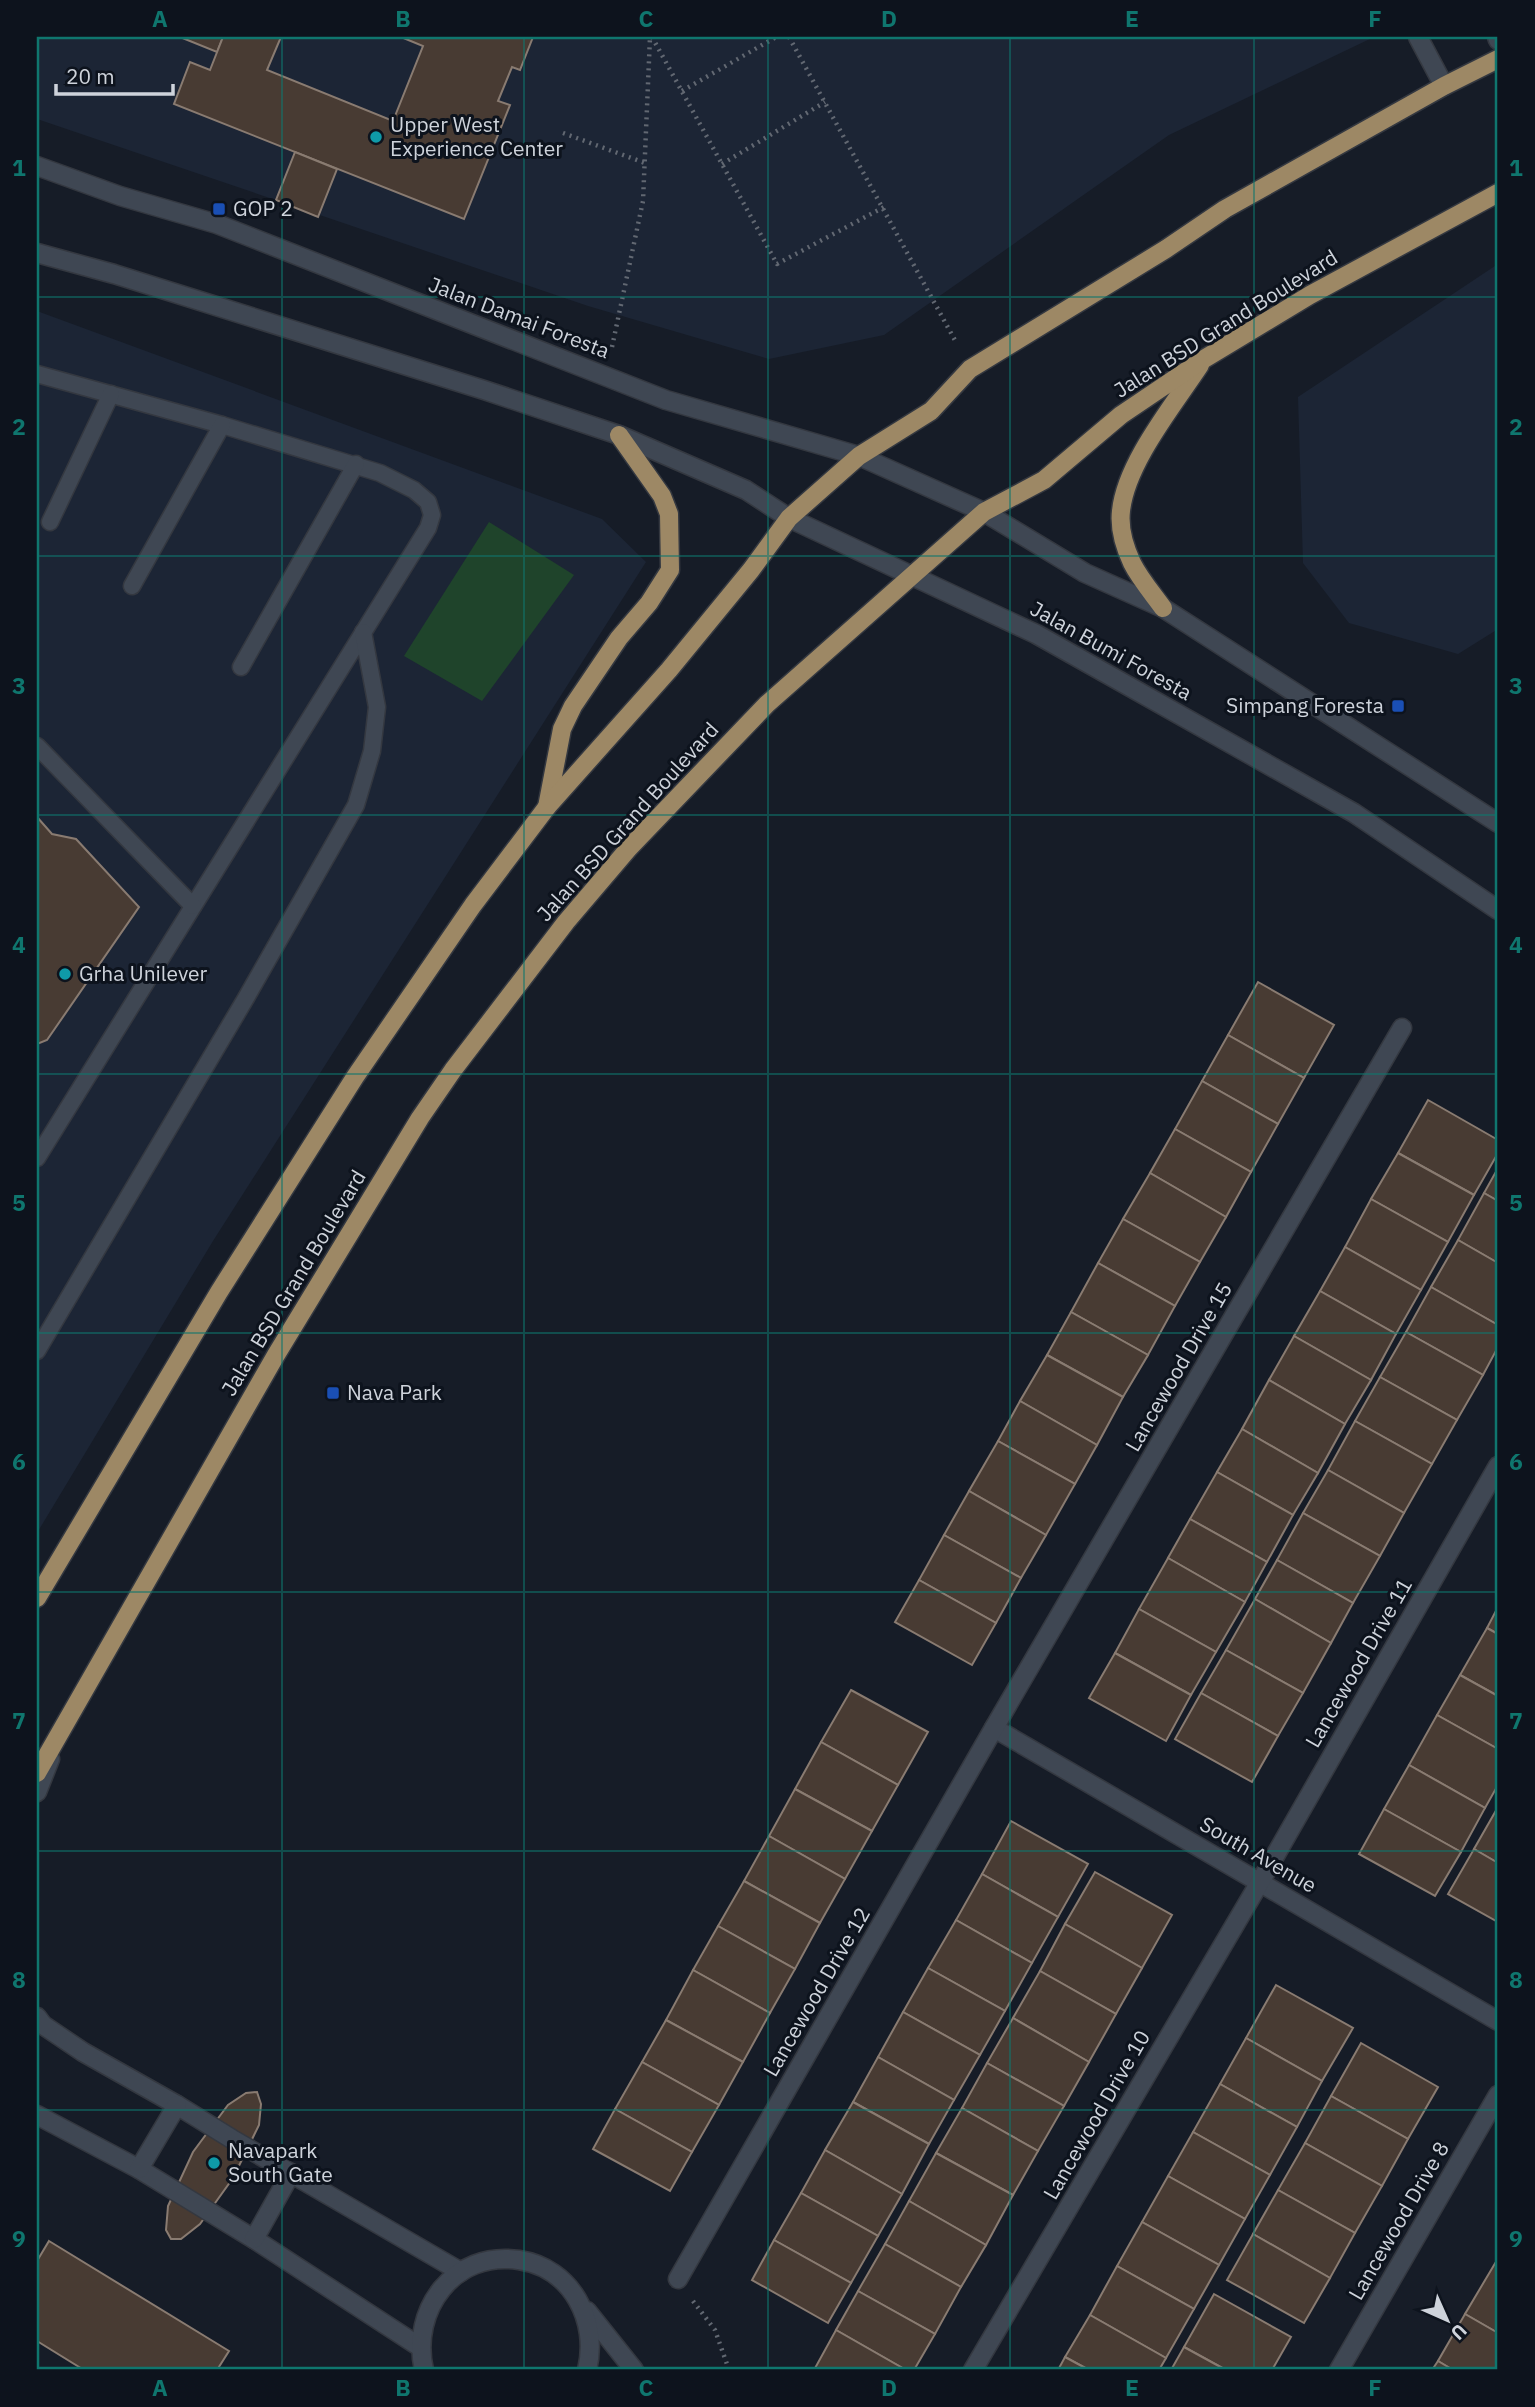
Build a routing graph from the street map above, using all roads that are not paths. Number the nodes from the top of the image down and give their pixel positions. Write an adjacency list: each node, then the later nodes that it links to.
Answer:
1 (1418, 37): 3 (street)
2 (1498, 59): 3 (main road)
3 (1444, 86): 12 (main road)
4 (37, 166): 12 (street, Jalan Damai Foresta)
5 (1498, 193): 7 (main road, Jalan BSD Grand Boulevard)
6 (37, 253): 11 (street)
7 (1204, 359): 14 (main road, Jalan BSD Grand Boulevard); 19 (main road)
8 (37, 374): 9 (lane)
9 (111, 394): 10 (lane); 16 (lane)
10 (222, 425): 13 (lane); 18 (lane)
11 (619, 435): 15 (street); 23 (main road)
12 (859, 457): 14 (street, Jalan Damai Foresta); 15 (main road)
13 (356, 464): 20 (lane); 21 (lane)
14 (984, 512): 17 (main road, Jalan BSD Grand Boulevard); 19 (street)
15 (789, 518): 17 (street); 23 (main road)
16 (50, 522)
17 (911, 576): 26 (street, Jalan Bumi Foresta); 33 (main road, Jalan BSD Grand Boulevard)
18 (132, 586)
19 (1163, 608): 24 (street)
20 (363, 632): 25 (lane); 29 (lane)
21 (242, 667)
22 (37, 746): 25 (lane)
23 (547, 807): 31 (main road)
24 (1498, 823)
25 (193, 906): 28 (lane)
26 (1498, 911)
27 (1402, 1028): 32 (street, Lancewood Drive 15)
28 (37, 1158)
29 (37, 1351)
30 (1498, 1466): 36 (street, Lancewood Drive 11)
31 (37, 1598)
32 (995, 1728): 36 (street, South Avenue); 46 (street, Lancewood Drive 12)
33 (59, 1736): 34 (main road, Jalan BSD Grand Boulevard); 35 (street)
34 (37, 1773)
35 (37, 1792)
36 (1260, 1882): 38 (street, South Avenue); 52 (street, Lancewood Drive 10)
37 (37, 2017): 40 (street)
38 (1498, 2021)
39 (1498, 2095): 53 (street, Lancewood Drive 8)
40 (177, 2105): 42 (street); 43 (street)
41 (37, 2115): 42 (street)
42 (139, 2169): 44 (street)
43 (291, 2173): 44 (street); 45 (street)
44 (254, 2239): 48 (street)
45 (461, 2272): 47 (street); 48 (street)
46 (678, 2278)
47 (579, 2300): 50 (street); 51 (street)
48 (420, 2347): 49 (street)
49 (424, 2370)
50 (587, 2370)
51 (634, 2370)
52 (973, 2370)
53 (1339, 2370)

